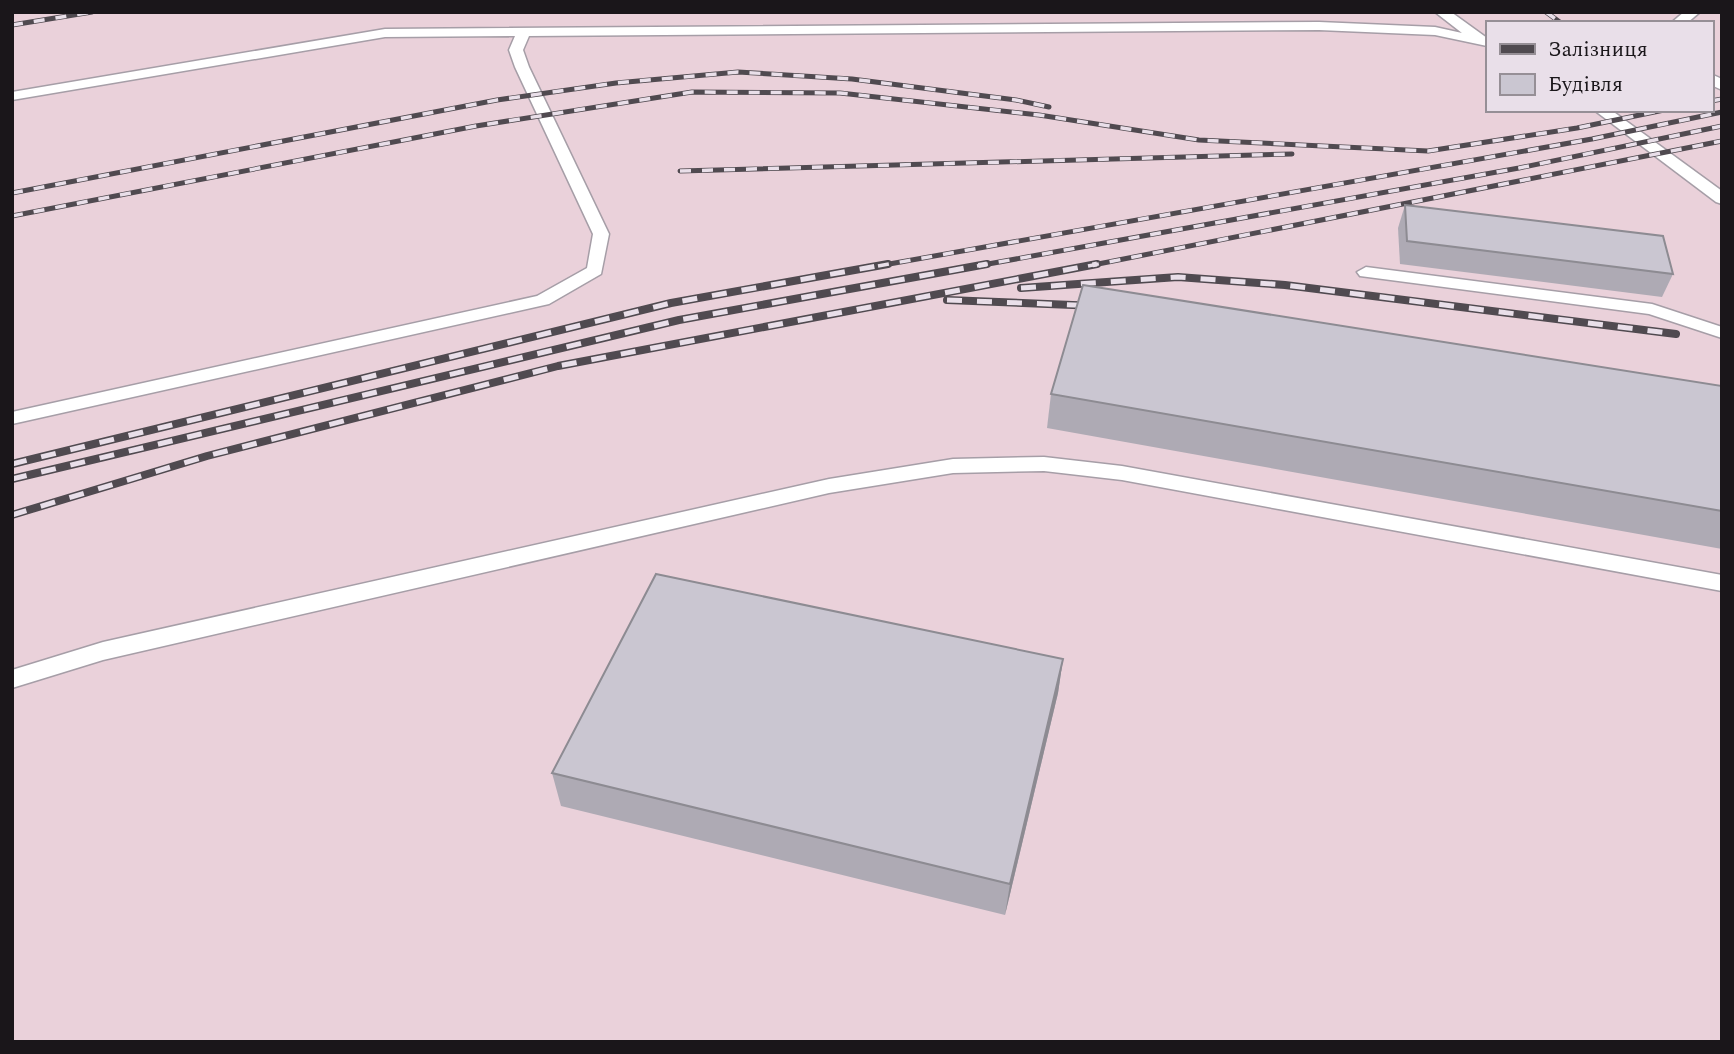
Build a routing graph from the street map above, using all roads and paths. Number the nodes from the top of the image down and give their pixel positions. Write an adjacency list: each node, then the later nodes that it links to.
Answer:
1 (1442, 12): 3 (lane)
2 (524, 32): 3 (lane); 4 (lane); 9 (lane)
3 (1485, 41)
4 (12, 96)
5 (1604, 112): 6 (lane)
6 (1722, 199)
7 (1366, 272): 8 (lane)
8 (1722, 333)
9 (12, 418)
10 (1722, 583): 11 (lane)
11 (12, 678)

